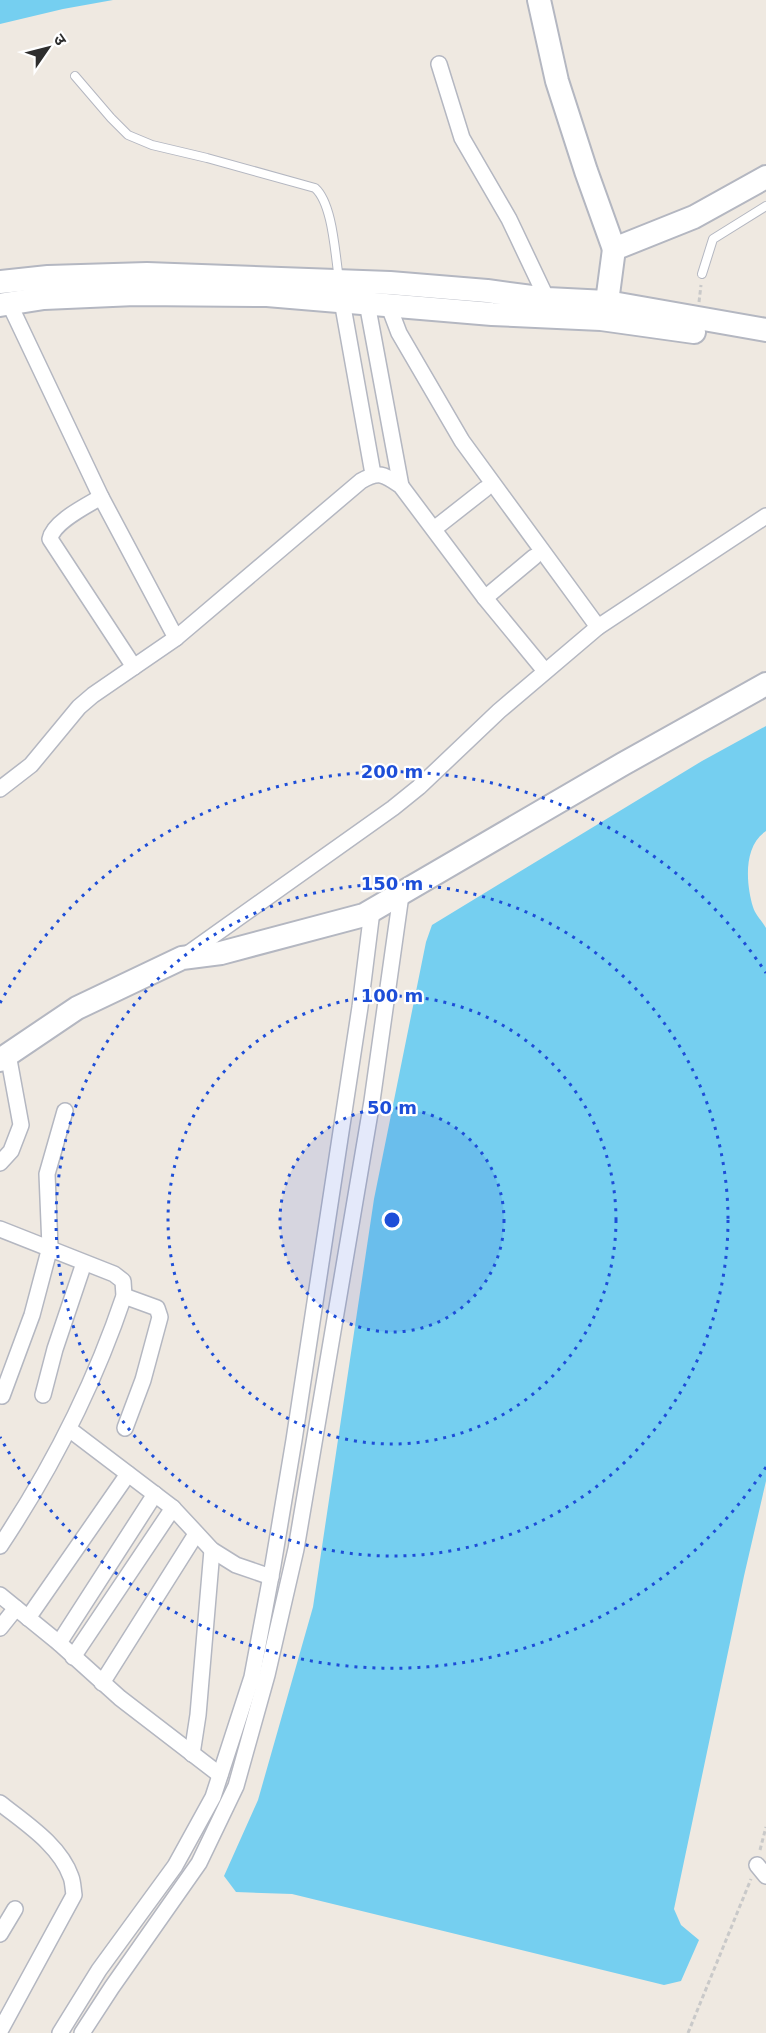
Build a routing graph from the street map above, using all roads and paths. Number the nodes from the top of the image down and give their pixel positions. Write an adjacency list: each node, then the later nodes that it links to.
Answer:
1 (539, 0): 6 (street)
2 (439, 64): 11 (street)
3 (75, 76): 10 (lane)
4 (766, 177): 6 (street)
5 (766, 206): 7 (lane)
6 (614, 249): 13 (street)
7 (702, 274): 14 (path)
8 (0, 282): 9 (street)
9 (119, 285): 10 (street); 12 (street)
10 (358, 295): 11 (street); 13 (street); 17 (street); 18 (street); 25 (street)
11 (547, 299): 13 (street)
12 (5, 304): 20 (street)
13 (604, 311): 14 (street); 16 (street)
14 (697, 318): 15 (street)
15 (766, 330)
16 (766, 344)
17 (373, 474): 18 (street); 26 (street)
18 (401, 486): 22 (street)
19 (485, 489): 22 (street)
20 (101, 497): 26 (street); 27 (street)
21 (766, 516): 25 (street)
22 (434, 529): 24 (street)
23 (534, 557): 24 (street)
24 (485, 598): 28 (street)
25 (598, 627): 28 (street)
26 (176, 638): 27 (street)
27 (134, 667): 30 (street)
28 (545, 672): 33 (street)
29 (766, 684): 31 (street)
30 (0, 789)
31 (401, 895): 32 (street); 44 (street)
32 (372, 911): 33 (street); 43 (street)
33 (182, 958): 34 (street)
34 (4, 1057): 36 (street)
35 (64, 1111): 38 (street)
36 (0, 1163)
37 (0, 1229): 38 (street)
38 (50, 1247): 39 (street); 42 (street)
39 (84, 1263): 40 (street); 41 (street)
40 (124, 1296): 45 (street); 46 (street)
41 (43, 1395)
42 (1, 1397)
43 (299, 1402): 44 (street); 53 (street)
44 (320, 1407): 70 (street)
45 (125, 1428)
46 (69, 1429): 47 (street); 51 (street)
47 (128, 1474): 48 (street); 56 (street)
48 (155, 1494): 49 (street); 58 (street)
49 (173, 1508): 50 (street); 59 (street)
50 (196, 1534): 52 (street); 60 (street)
51 (0, 1546)
52 (212, 1550): 53 (street); 61 (street)
53 (271, 1577): 62 (street)
54 (0, 1595): 55 (street)
55 (16, 1608): 56 (street); 57 (street)
56 (28, 1618): 58 (street)
57 (0, 1628)
58 (59, 1643): 59 (street)
59 (73, 1657): 60 (street)
60 (102, 1683): 61 (street)
61 (192, 1754): 62 (street)
62 (220, 1775): 69 (street)
63 (0, 1803): 68 (street)
64 (766, 1827): 65 (path)
65 (762, 1870): 71 (path)
66 (15, 1909): 67 (street)
67 (0, 1933)
68 (0, 2031)
69 (60, 2033)
70 (82, 2033)
71 (688, 2033)

